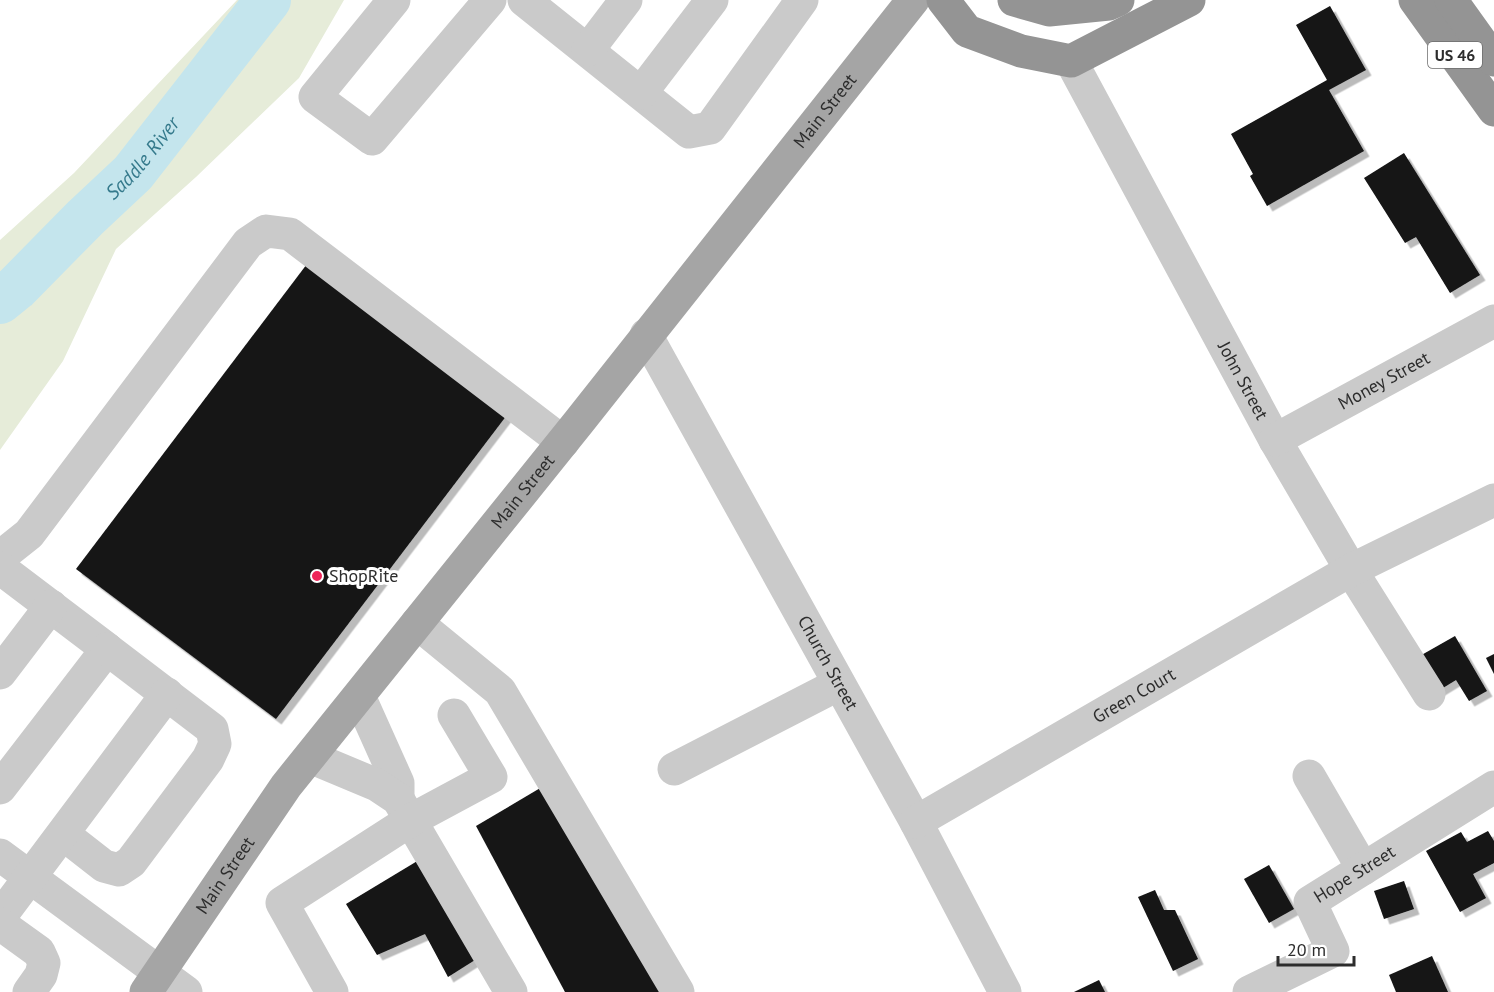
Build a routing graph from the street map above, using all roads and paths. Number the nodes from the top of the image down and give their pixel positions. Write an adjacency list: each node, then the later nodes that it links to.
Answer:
1 (394, 0): 2 (street)
2 (490, 0)
3 (525, 0): 15 (street)
4 (626, 0): 15 (street)
5 (711, 0): 18 (street)
6 (802, 0): 18 (street)
7 (913, 0): 21 (main road, Main Street)
8 (944, 0): 17 (highway)
9 (1014, 0): 14 (highway)
10 (1189, 0): 17 (highway)
11 (1415, 0): 19 (highway, US 46)
12 (1451, 0): 16 (highway, US 46)
13 (1475, 0): 16 (highway)
14 (1109, 1)
15 (588, 50): 18 (street)
16 (1492, 57)
17 (1071, 61): 22 (street, John Street)
18 (641, 93)
19 (1494, 110)
20 (1494, 321): 22 (street, Money Street)
21 (646, 335): 23 (main road, Main Street); 32 (street, Church Street)
22 (1275, 440): 27 (street, John Street)
23 (563, 442): 25 (street); 29 (main road, Main Street)
24 (1494, 500): 27 (street, Green Court)
25 (0, 557)
26 (0, 568): 28 (street)
27 (1351, 570): 34 (street, John Street); 43 (street, Green Court)
28 (51, 606): 30 (street); 31 (street)
29 (417, 623): 35 (main road, Main Street); 55 (street)
30 (107, 649): 33 (street); 41 (street)
31 (0, 674)
32 (840, 684): 38 (street); 43 (street, Church Street)
33 (167, 694): 44 (street); 44 (street)
34 (1429, 694)
35 (359, 696): 37 (main road, Main Street); 42 (street)
36 (454, 715): 42 (street)
37 (310, 757): 42 (street); 50 (main road, Main Street)
38 (674, 769)
39 (1309, 776): 46 (street)
40 (1494, 787): 46 (street, Hope Street)
41 (0, 788)
42 (405, 809): 53 (street); 54 (street)
43 (916, 822): 56 (street, Church Street)
44 (63, 834): 47 (street)
45 (0, 855): 47 (street)
46 (1363, 869): 57 (street, Hope Street)
47 (30, 877): 48 (street); 50 (street)
48 (0, 917)
49 (0, 924): 51 (street)
50 (152, 982): 52 (street)
51 (29, 992)
52 (186, 992)
53 (332, 992)
54 (510, 992)
55 (678, 992)
56 (1005, 992)
57 (1250, 992)

